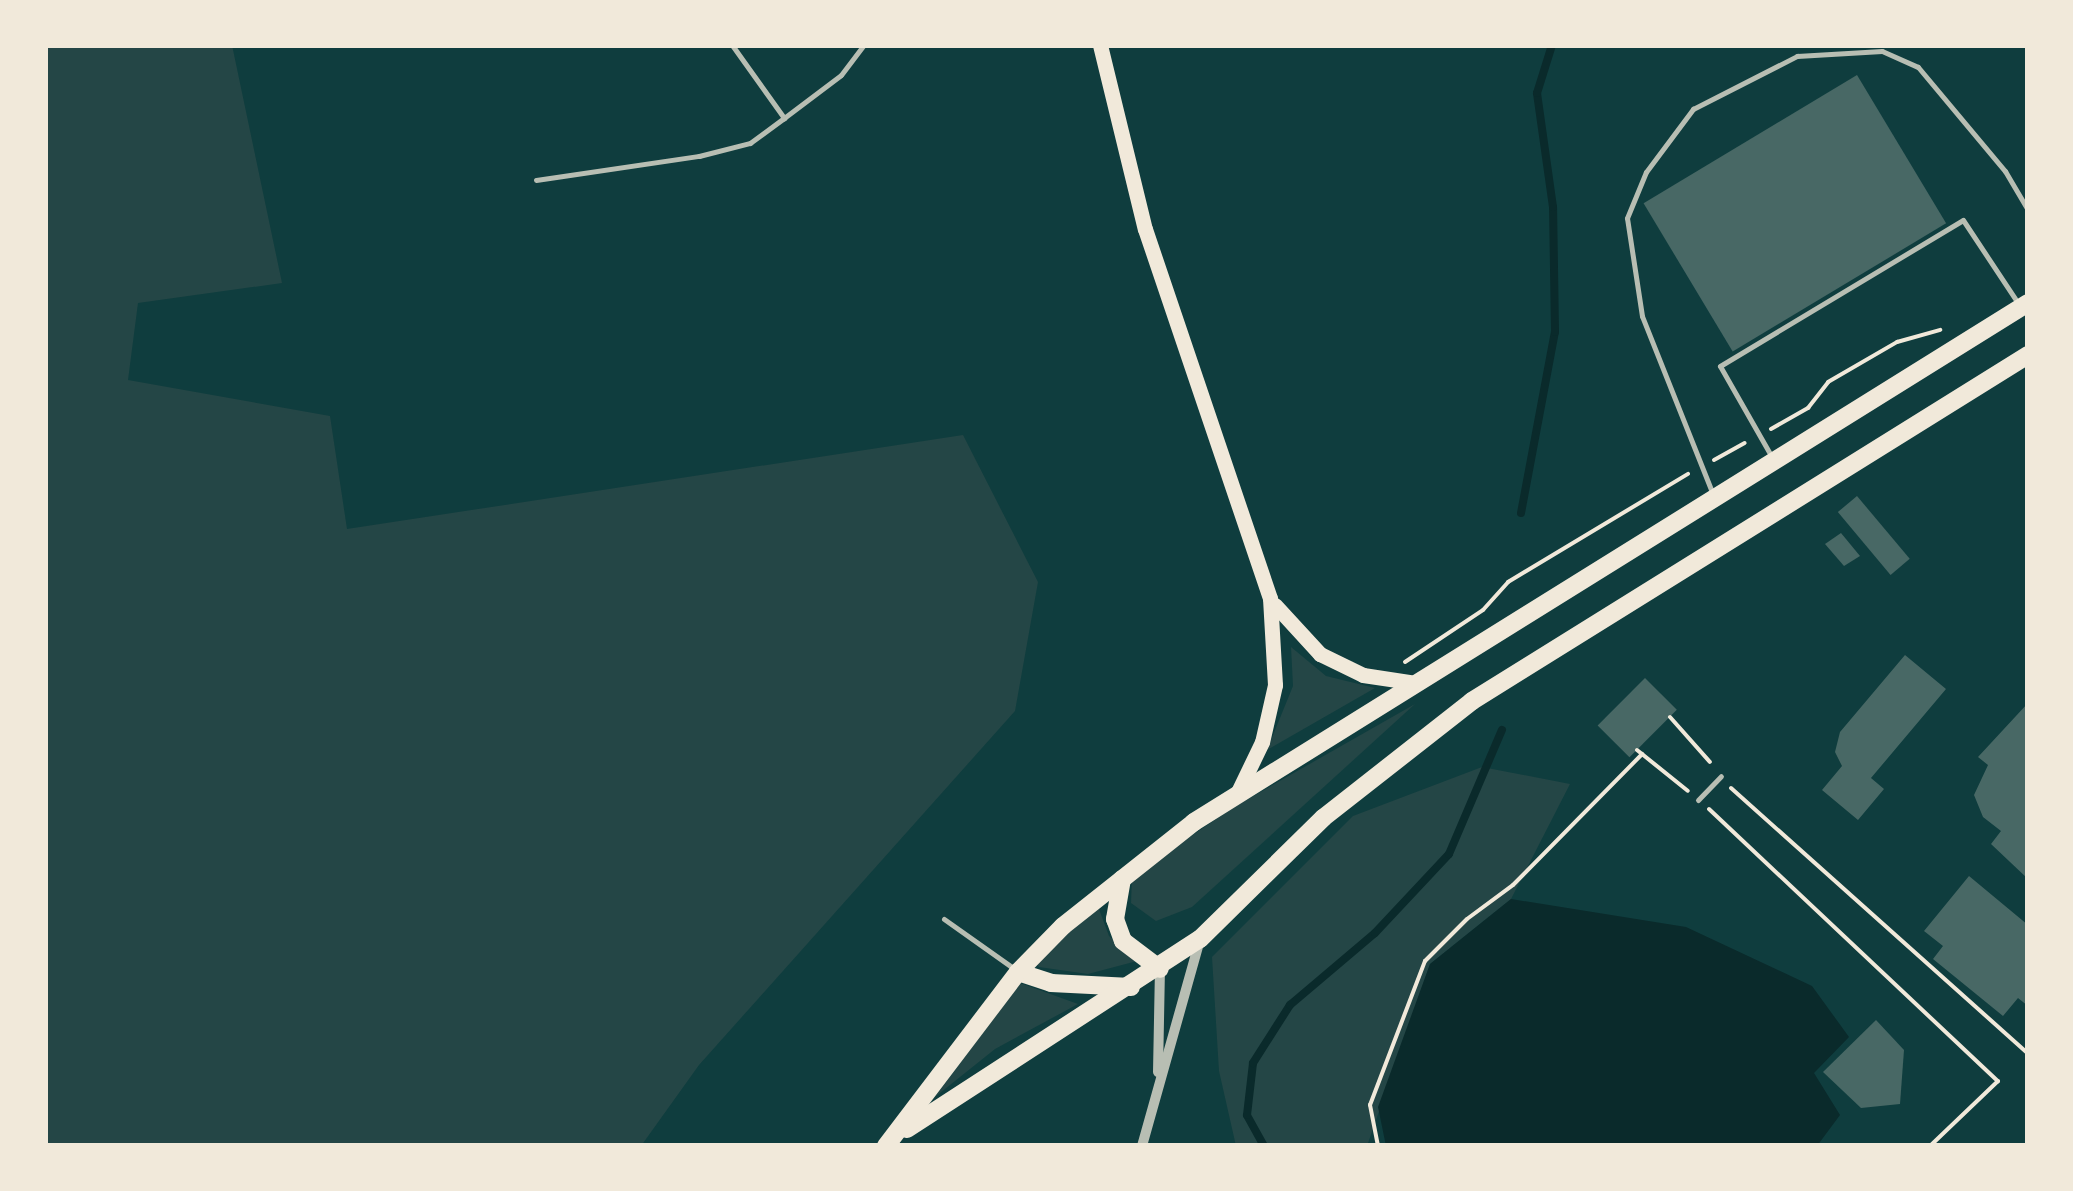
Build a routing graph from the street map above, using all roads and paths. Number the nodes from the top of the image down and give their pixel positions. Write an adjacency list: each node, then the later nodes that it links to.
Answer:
1 (732, 45): 4 (lane)
2 (864, 45): 4 (lane)
3 (1100, 45): 14 (main road)
4 (784, 118): 5 (lane)
5 (536, 180)
6 (2028, 210): 12 (lane)
7 (2024, 305): 10 (lane); 11 (main road)
8 (1942, 330): 10 (path)
9 (2028, 354): 26 (main road)
10 (1758, 436): 11 (lane); 12 (path)
11 (1775, 462): 13 (main road)
12 (1699, 468): 13 (lane); 15 (path)
13 (1715, 499): 15 (main road)
14 (1270, 598): 15 (main road); 21 (main road)
15 (1404, 674): 21 (main road)
16 (1670, 717): 17 (path)
17 (1710, 762)
18 (1721, 776): 22 (lane)
19 (1732, 788): 30 (path)
20 (1688, 791): 34 (path)
21 (1236, 796): 24 (main road)
22 (1698, 800)
23 (1709, 809): 35 (path)
24 (1124, 874): 27 (main road); 28 (main road)
25 (944, 918): 28 (lane)
26 (1200, 939): 27 (main road); 31 (street)
27 (1160, 968): 29 (main road); 31 (street)
28 (1018, 972): 29 (main road); 32 (main road)
29 (1132, 987): 32 (main road)
30 (2028, 1054)
31 (1157, 1088): 33 (street)
32 (890, 1142)
33 (1142, 1146)
34 (1378, 1146)
35 (1930, 1146)

